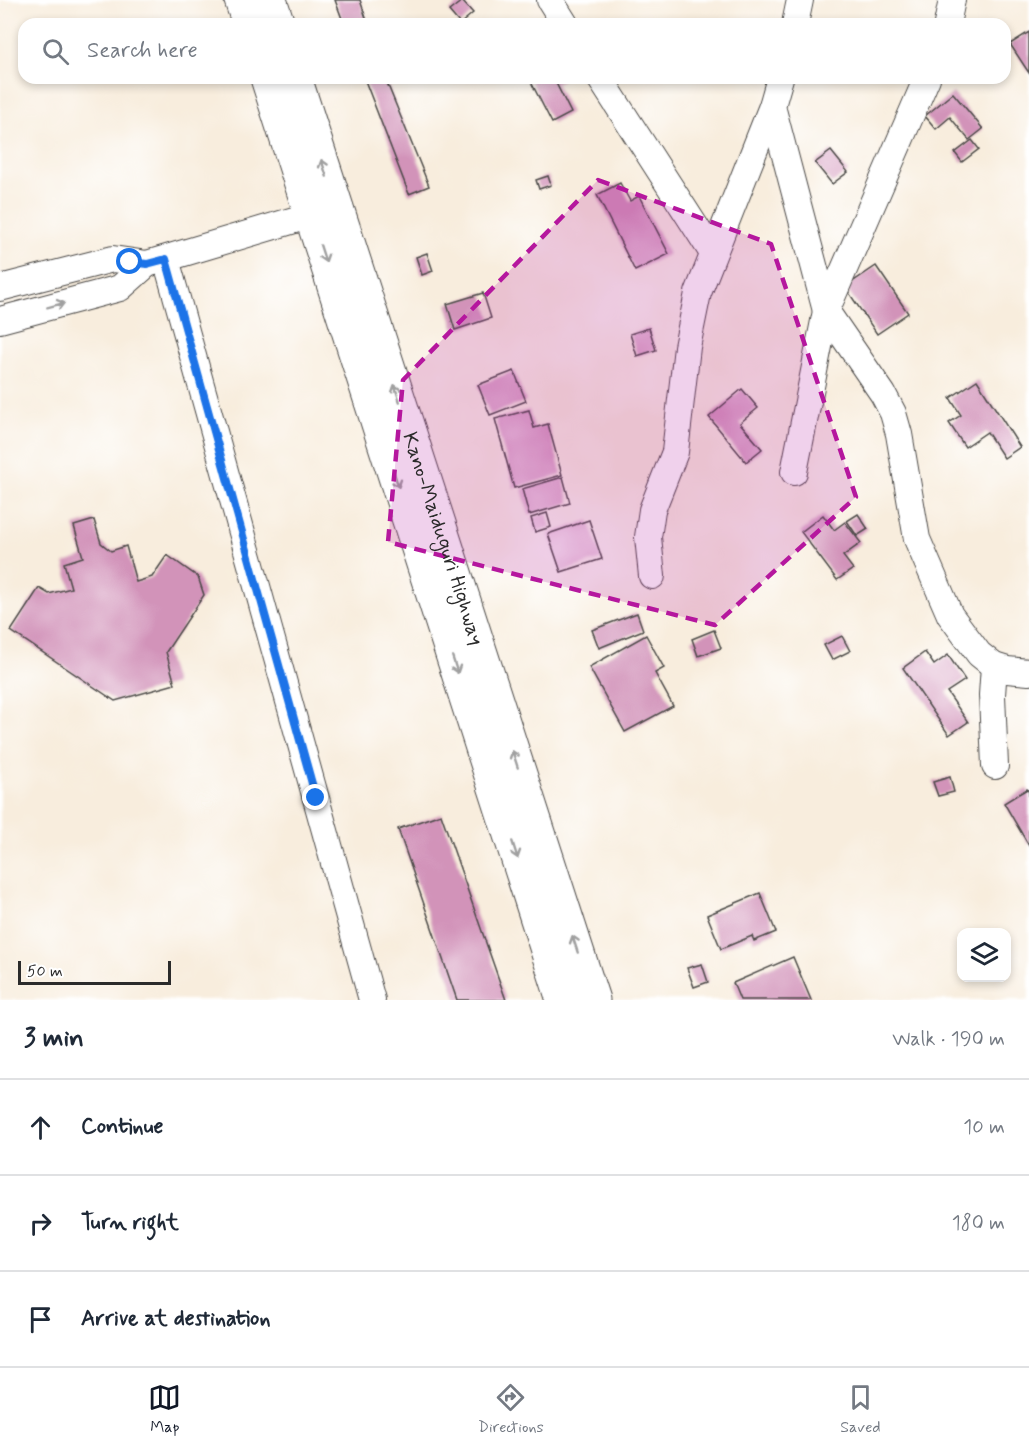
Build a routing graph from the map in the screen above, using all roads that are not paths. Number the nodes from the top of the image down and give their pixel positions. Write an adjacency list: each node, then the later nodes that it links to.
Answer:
1 (242, 0): 6 (highway)
2 (270, 0): 7 (highway)
3 (550, 0): 8 (street)
4 (800, 0): 9 (street)
5 (952, 0): 10 (street)
6 (247, 18)
7 (276, 18)
8 (561, 18)
9 (796, 18)
10 (948, 18)
11 (270, 84): 17 (highway, Kano-Maiduguri Highway)
12 (296, 84): 17 (highway, Kano-Maiduguri Highway, one-way to 12)
13 (604, 84): 18 (street)
14 (778, 84): 16 (street)
15 (924, 84): 21 (street)
16 (772, 106): 18 (street); 21 (street)
17 (324, 211): 19 (street); 29 (highway, Kano-Maiduguri Highway, one-way to 29); 30 (highway, Kano-Maiduguri Highway, one-way to 17)
18 (712, 252): 24 (street)
19 (157, 262): 20 (street); 22 (street, one-way to 19); 28 (street)
20 (0, 288)
21 (826, 311): 23 (street); 25 (street)
22 (0, 320)
23 (794, 472)
24 (652, 576)
25 (994, 666): 26 (street); 27 (street)
26 (1029, 672)
27 (995, 766)
28 (372, 1000)
29 (563, 1000)
30 (593, 1000)

